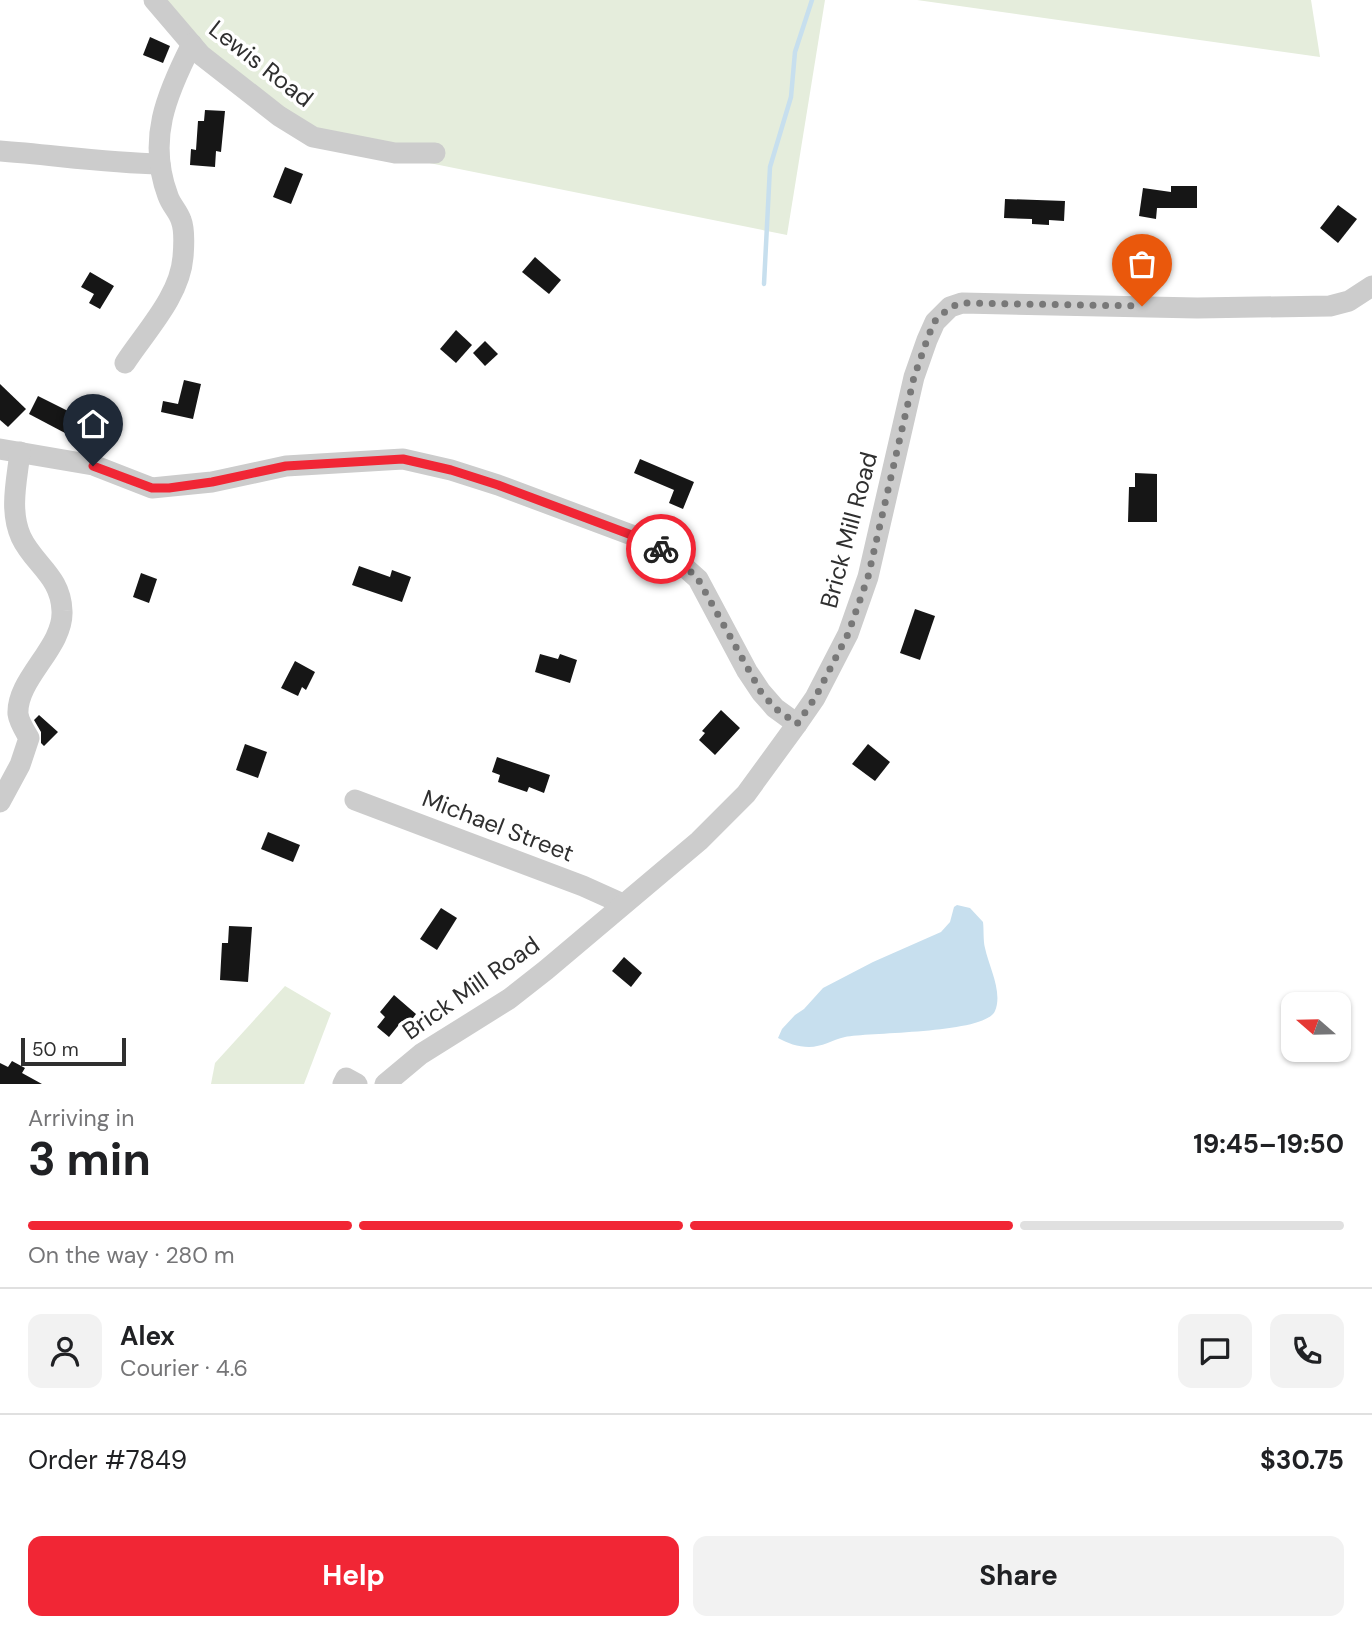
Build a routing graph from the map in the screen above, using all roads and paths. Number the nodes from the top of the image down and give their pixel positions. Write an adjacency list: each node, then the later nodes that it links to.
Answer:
1 (154, 0): 2 (street, Lewis Road)
2 (192, 44): 4 (street, Lewis Road); 5 (street)
3 (0, 151): 5 (street)
4 (435, 153)
5 (160, 164): 7 (street)
6 (1372, 286): 9 (street, Brick Mill Road)
7 (125, 363)
8 (10, 450): 9 (street); 11 (street)
9 (797, 724): 12 (street, Brick Mill Road)
10 (355, 800): 12 (street, Michael Street)
11 (0, 802)
12 (622, 904): 15 (street, Brick Mill Road)
13 (343, 1084): 14 (street)
14 (357, 1084)
15 (385, 1084)

